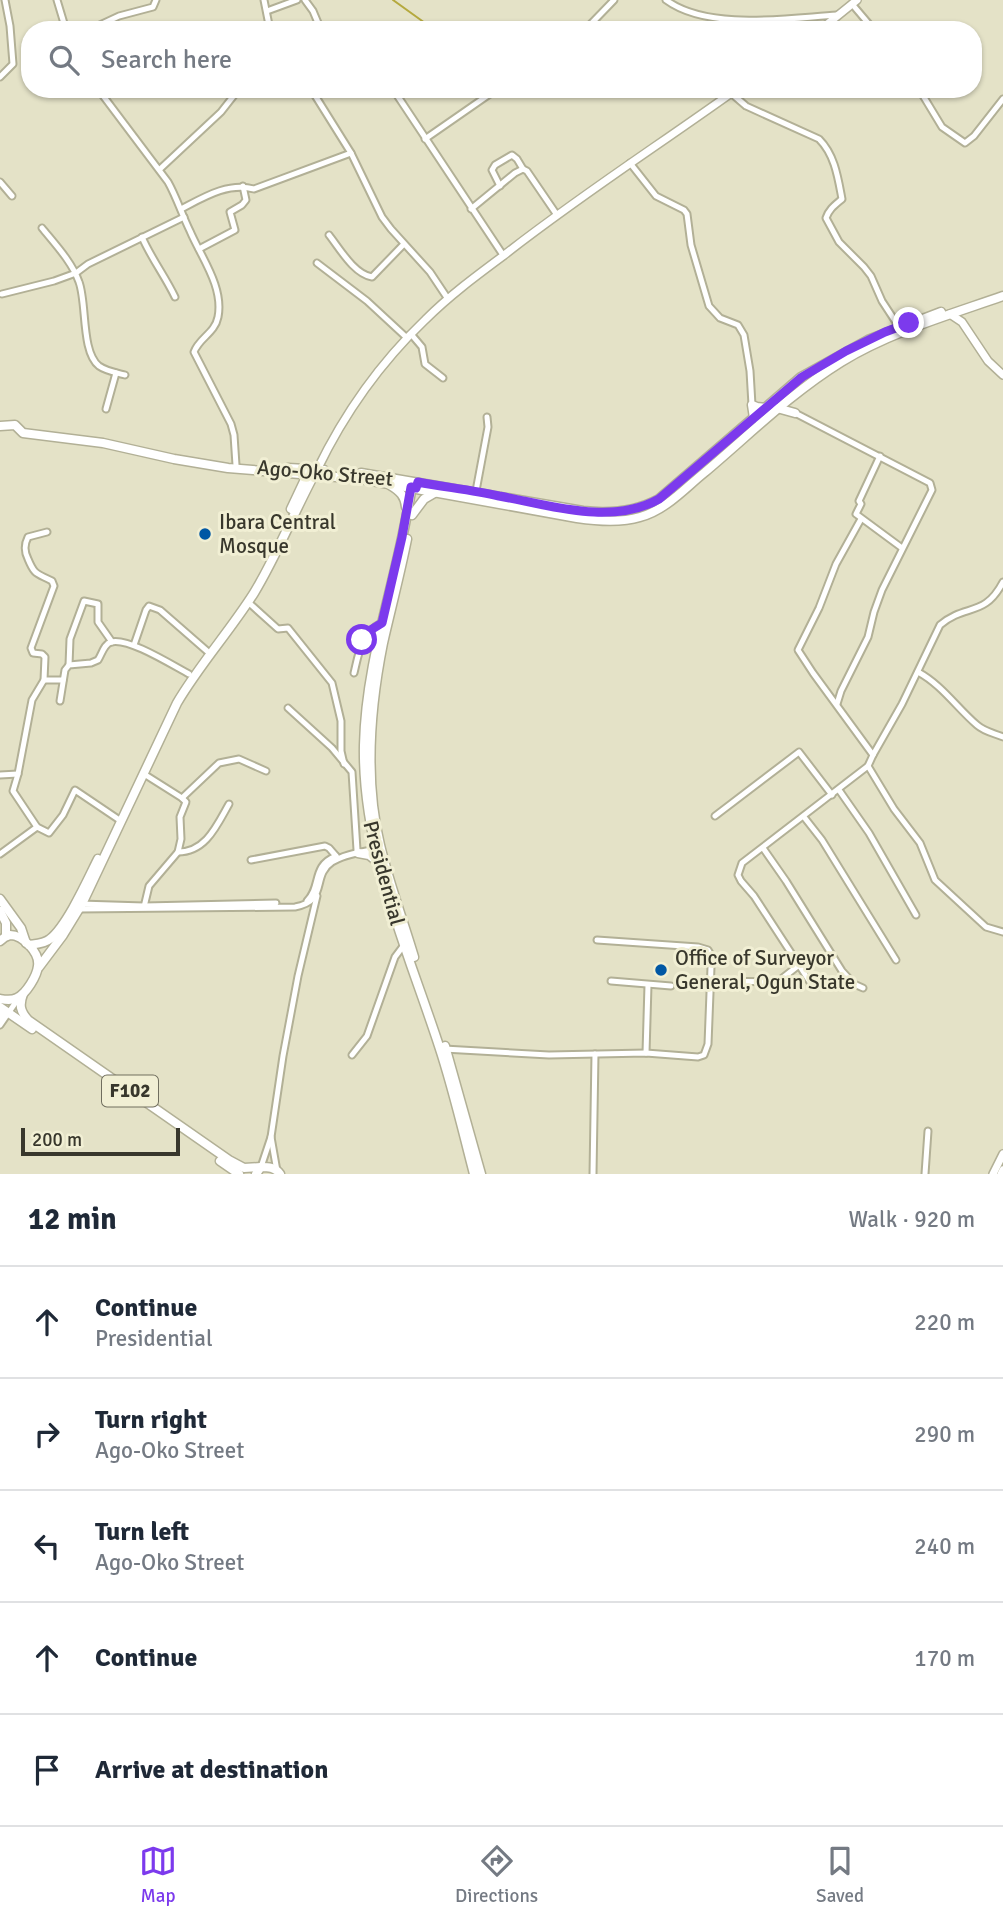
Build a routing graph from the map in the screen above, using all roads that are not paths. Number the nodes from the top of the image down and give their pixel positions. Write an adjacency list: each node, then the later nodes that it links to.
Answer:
1 (5, 0): 19 (street)
2 (57, 0): 12 (street)
3 (156, 0): 13 (street)
4 (264, 0): 10 (street)
5 (297, 0): 10 (street)
6 (305, 0): 15 (street)
7 (614, 0): 16 (street)
8 (666, 0): 11 (street)
9 (855, 2): 11 (street); 18 (street)
10 (267, 11): 14 (street)
11 (841, 15): 17 (street)
12 (63, 21)
13 (108, 21)
14 (269, 21)
15 (317, 21)
16 (594, 21)
17 (833, 21)
18 (868, 21)
19 (0, 77)
20 (105, 98): 32 (street)
21 (232, 98): 32 (street)
22 (317, 98): 30 (street)
23 (399, 98): 29 (street)
24 (484, 98): 29 (street)
25 (724, 98): 31 (street)
26 (740, 98): 59 (street)
27 (924, 98): 28 (street)
28 (1003, 99)
29 (425, 139): 39 (street)
30 (351, 153): 35 (street); 45 (street)
31 (630, 163): 40 (street); 68 (street)
32 (160, 169): 38 (street)
33 (523, 169): 36 (street); 36 (street); 40 (street)
34 (0, 182): 37 (street)
35 (243, 186): 38 (street); 46 (street)
36 (500, 186): 39 (street)
37 (12, 195)
38 (181, 209): 41 (street)
39 (471, 209): 47 (street)
40 (558, 215): 47 (street)
41 (184, 217): 44 (street); 46 (street)
42 (41, 228): 49 (street)
43 (329, 235): 45 (street)
44 (142, 237): 49 (street); 53 (street)
45 (404, 244): 54 (street)
46 (199, 249): 80 (street)
47 (503, 255): 54 (street)
48 (317, 264): 60 (street)
49 (76, 273): 51 (street); 62 (street)
50 (1003, 290): 59 (main road)
51 (2, 294)
52 (1003, 296): 55 (main road)
53 (175, 297)
54 (448, 299): 60 (street)
55 (971, 307): 56 (main road); 58 (main road)
56 (959, 311): 57 (main road); 58 (street)
57 (950, 314): 63 (street); 66 (main road)
58 (966, 320): 61 (street)
59 (899, 327): 66 (main road)
60 (409, 336): 65 (street); 81 (street)
61 (1003, 369)
62 (116, 373): 64 (street); 71 (street)
63 (1003, 375)
64 (125, 376)
65 (443, 378)
66 (804, 381): 67 (main road)
67 (793, 391): 69 (main road, Ago-Oko Street); 70 (main road); 72 (main road)
68 (752, 405): 69 (main road); 74 (main road)
69 (765, 408): 74 (main road, Ago-Oko Street)
70 (777, 408): 72 (main road); 84 (main road)
71 (106, 410)
72 (795, 414): 79 (street)
73 (487, 417): 85 (street)
74 (754, 418): 85 (main road, Ago-Oko Street)
75 (0, 420): 76 (main road)
76 (14, 423): 77 (main road); 78 (main road)
77 (0, 426)
78 (24, 430): 80 (main road, Ago-Oko Street); 81 (main road)
79 (880, 456): 87 (street); 89 (street)
80 (236, 465): 81 (main road, Ago-Oko Street)
81 (312, 472): 82 (main road); 83 (main road, Ago-Oko Street); 91 (main road); 95 (main road)
82 (384, 483): 83 (main road); 86 (main road)
83 (414, 485): 84 (main road); 85 (main road, Ago-Oko Street); 86 (main road, Presidential)
84 (436, 492): 86 (main road)
85 (476, 492)
86 (410, 514): 92 (main road, Presidential); 122 (main road)
87 (861, 519): 89 (street); 103 (street)
88 (47, 531): 100 (street)
89 (902, 548): 103 (street)
90 (1003, 582): 97 (street)
91 (248, 602): 107 (street); 111 (main road)
92 (382, 623): 98 (street); 121 (main road, Presidential)
93 (112, 642): 94 (street); 96 (street); 96 (street)
94 (134, 645): 95 (street); 99 (street)
95 (207, 651): 99 (main road)
96 (69, 665): 101 (street)
97 (918, 672): 105 (street); 106 (street)
98 (354, 673)
99 (189, 674): 119 (main road)
100 (44, 680): 101 (street); 110 (street)
101 (63, 680): 102 (street)
102 (60, 701)
103 (837, 704): 106 (street)
104 (288, 708): 107 (street)
105 (1003, 737)
106 (873, 755): 108 (street)
107 (344, 764): 124 (street)
108 (868, 766): 113 (street); 136 (street)
109 (267, 771): 115 (street)
110 (18, 774): 112 (street); 120 (street)
111 (144, 774): 115 (street); 132 (main road)
112 (0, 775)
113 (839, 790): 114 (street); 135 (street)
114 (832, 795): 117 (street); 118 (street)
115 (182, 798): 125 (street)
116 (229, 804): 125 (street)
117 (715, 816)
118 (804, 817): 123 (street); 141 (street)
119 (118, 819): 120 (street); 132 (main road)
120 (37, 827): 126 (street)
121 (372, 834): 122 (main road, Presidential); 124 (main road)
122 (377, 847): 124 (street); 129 (main road, Presidential); 154 (main road)
123 (762, 848): 142 (street); 149 (street)
124 (358, 851): 127 (street); 129 (main road); 130 (street)
125 (178, 852): 133 (street)
126 (0, 854)
127 (336, 856): 128 (street); 133 (street)
128 (251, 860)
129 (379, 863): 140 (main road, Presidential)
130 (318, 892): 133 (street); 159 (street)
131 (0, 899): 139 (main road)
132 (77, 906): 133 (street); 139 (main road); 143 (main road)
133 (144, 908)
134 (0, 911): 137 (main road)
135 (916, 915)
136 (1003, 932)
137 (3, 938): 139 (main road)
138 (597, 940): 145 (street)
139 (28, 944): 143 (main road)
140 (404, 945): 154 (main road, Presidential); 157 (street)
141 (896, 960)
142 (799, 965): 145 (street); 146 (street)
143 (38, 967): 150 (main road)
144 (611, 981): 147 (street)
145 (711, 981): 155 (street)
146 (810, 982)
147 (648, 985): 148 (street); 155 (street)
148 (671, 986)
149 (863, 988)
150 (21, 995): 151 (main road); 152 (street); 161 (main road, F102)
151 (0, 999)
152 (3, 1009): 153 (main road); 163 (main road, F102)
153 (0, 1023)
154 (443, 1049): 156 (street); 164 (main road, Presidential); 165 (main road)
155 (646, 1053): 156 (street)
156 (595, 1054): 166 (street)
157 (352, 1055)
158 (928, 1131): 167 (street)
159 (271, 1137): 161 (street); 162 (street)
160 (1003, 1154): 168 (street)
161 (258, 1171): 162 (main road, F102)
162 (279, 1172)
163 (239, 1174)
164 (474, 1174)
165 (481, 1174)
166 (593, 1174)
167 (925, 1174)
168 (993, 1174)

